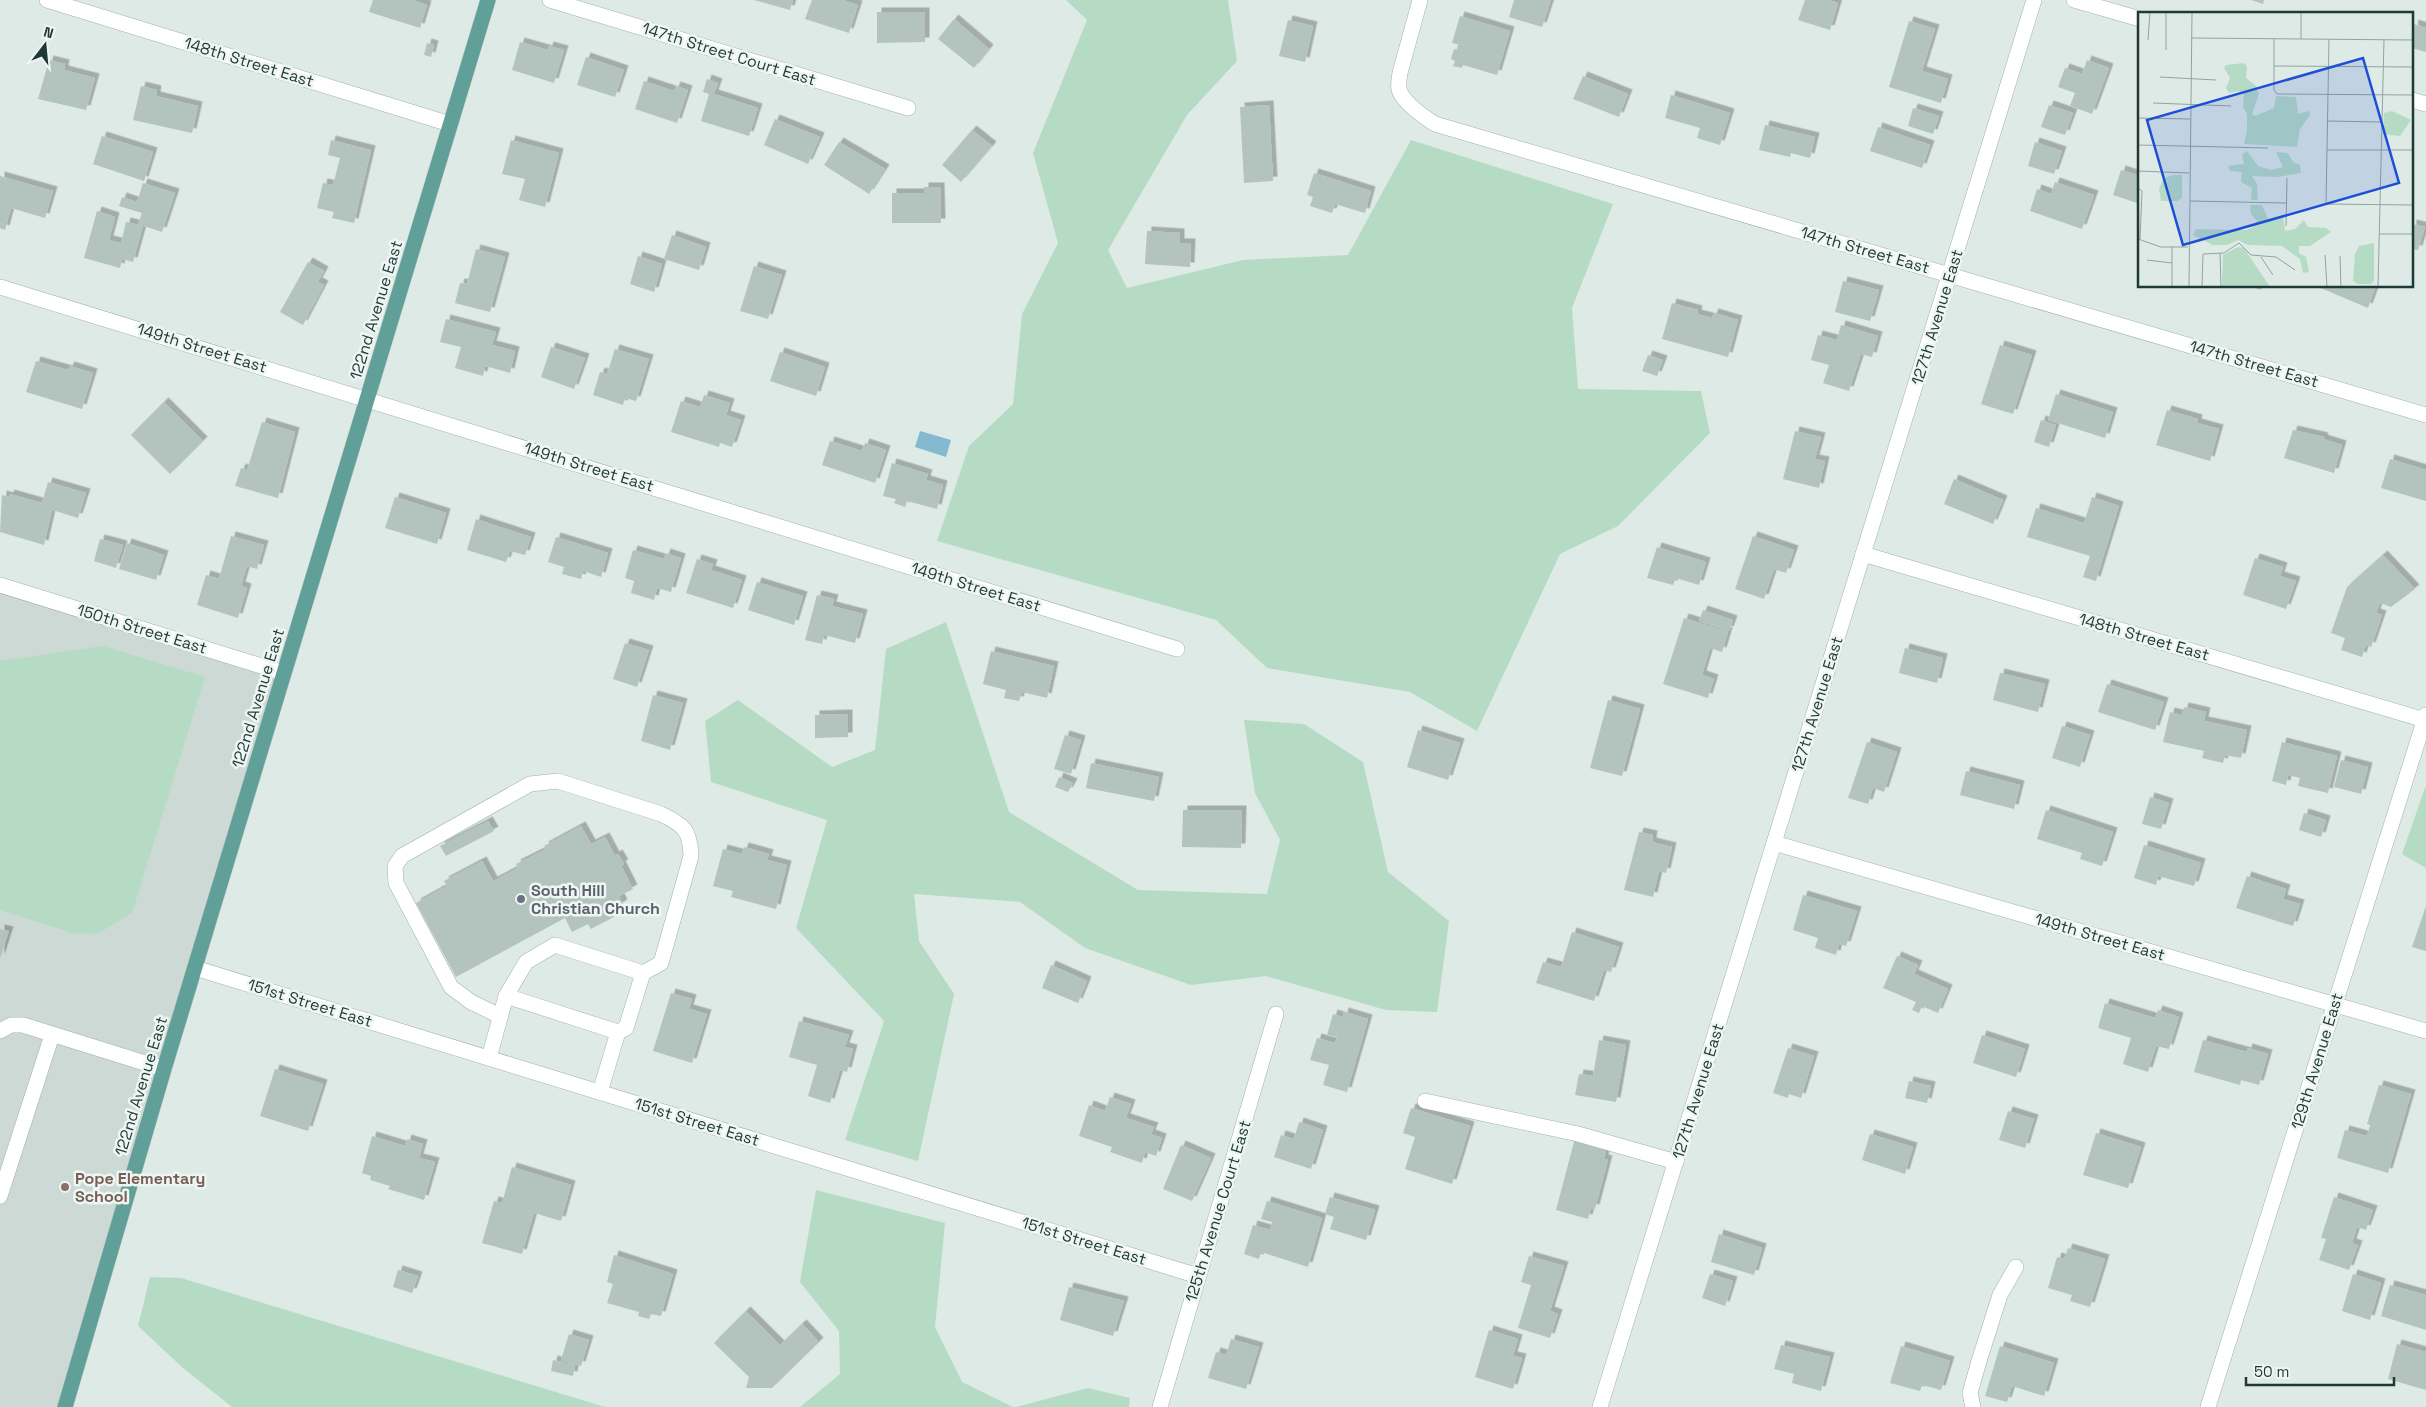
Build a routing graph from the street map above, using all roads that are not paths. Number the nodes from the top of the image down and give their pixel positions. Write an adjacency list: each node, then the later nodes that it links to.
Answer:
1 (47, 0): 9 (street, 148th Street East)
2 (488, 0): 9 (main road, 122nd Avenue East)
3 (550, 0): 8 (street, 147th Street Court East)
4 (1420, 0): 10 (street, 147th Street East)
5 (2034, 0): 10 (street, 127th Avenue East)
6 (2074, 0): 7 (street)
7 (2138, 18)
8 (908, 108)
9 (450, 124): 12 (main road, 122nd Avenue East)
10 (1950, 274): 13 (street, 147th Street East); 14 (street, 127th Avenue East)
11 (0, 287): 12 (street, 149th Street East)
12 (367, 398): 16 (street, 149th Street East); 17 (main road, 122nd Avenue East)
13 (2426, 415)
14 (1863, 554): 18 (street, 148th Street East); 19 (street, 127th Avenue East)
15 (0, 585): 17 (street, 150th Street East)
16 (1177, 649)
17 (284, 674): 20 (main road, 122nd Avenue East)
18 (2425, 718): 23 (street, 129th Avenue East)
19 (1774, 843): 23 (street, 149th Street East); 34 (street, 127th Avenue East)
20 (195, 968): 30 (street, 151st Street East); 31 (main road, 122nd Avenue East)
21 (643, 972): 22 (street); 25 (street); 28 (street)
22 (506, 996): 25 (street); 28 (street)
23 (2335, 1004): 27 (street, 149th Street East); 42 (street, 129th Avenue East)
24 (1276, 1014): 37 (street, 125th Avenue Court East)
25 (500, 1016): 30 (street)
26 (4, 1026): 29 (street)
27 (2426, 1030)
28 (618, 1032): 32 (street)
29 (52, 1035): 31 (street); 35 (street)
30 (488, 1058): 32 (street, 151st Street East)
31 (164, 1069): 38 (main road, 122nd Avenue East)
32 (600, 1092): 37 (street, 151st Street East)
33 (1425, 1102): 34 (street)
34 (1676, 1162): 40 (street, 127th Avenue East)
35 (0, 1196)
36 (2016, 1267): 41 (street)
37 (1198, 1276): 39 (street, 125th Avenue Court East)
38 (65, 1407)
39 (1160, 1407)
40 (1600, 1407)
41 (1972, 1407)
42 (2208, 1407)

